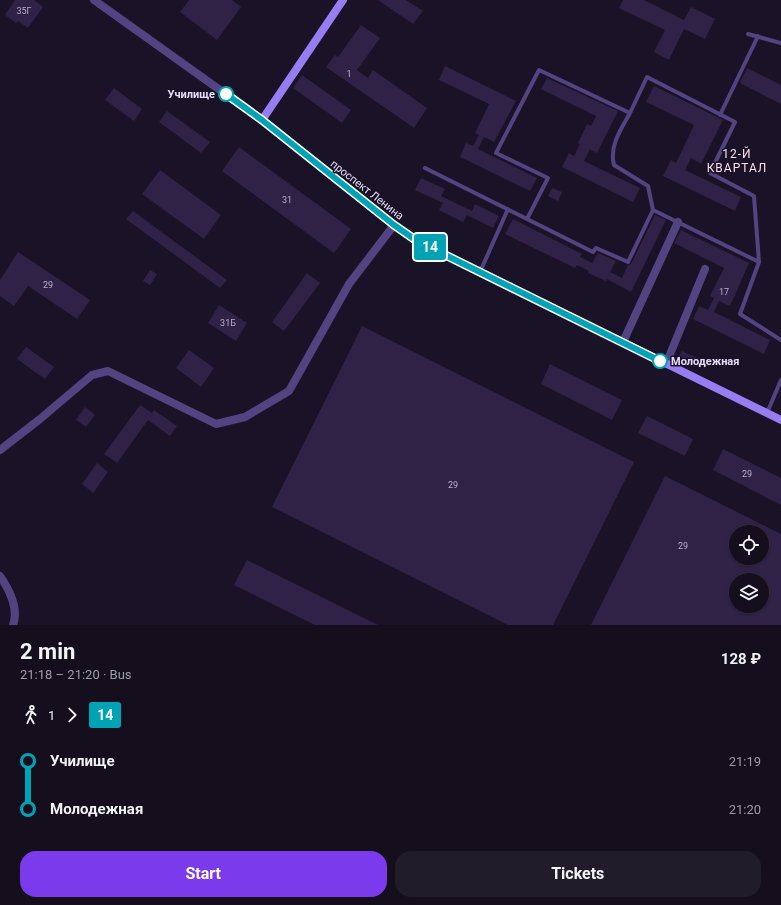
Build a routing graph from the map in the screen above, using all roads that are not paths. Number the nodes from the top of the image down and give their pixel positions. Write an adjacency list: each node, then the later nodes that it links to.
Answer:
1 (94, 0): 8 (street, проспект Ленина)
2 (342, 0): 8 (street)
3 (748, 34): 4 (lane)
4 (758, 36): 5 (lane); 7 (lane)
5 (781, 42)
6 (630, 113): 7 (lane); 11 (lane); 12 (lane)
7 (720, 114): 15 (lane)
8 (262, 120): 14 (street, проспект Ленина)
9 (425, 168): 10 (lane)
10 (508, 210): 12 (lane); 17 (lane)
11 (654, 210): 12 (lane); 13 (lane)
12 (527, 219)
13 (678, 222): 15 (lane); 19 (street)
14 (394, 225): 17 (street, проспект Ленина); 24 (street)
15 (759, 262): 18 (lane)
16 (705, 269): 20 (street)
17 (480, 272): 19 (street, проспект Ленина)
18 (781, 340)
19 (623, 342): 20 (street, проспект Ленина)
20 (666, 364): 22 (street, проспект Ленина)
21 (781, 380): 22 (lane)
22 (767, 413): 23 (street, проспект Ленина)
23 (781, 420)
24 (0, 450)
25 (0, 576): 26 (street)
26 (13, 625)

